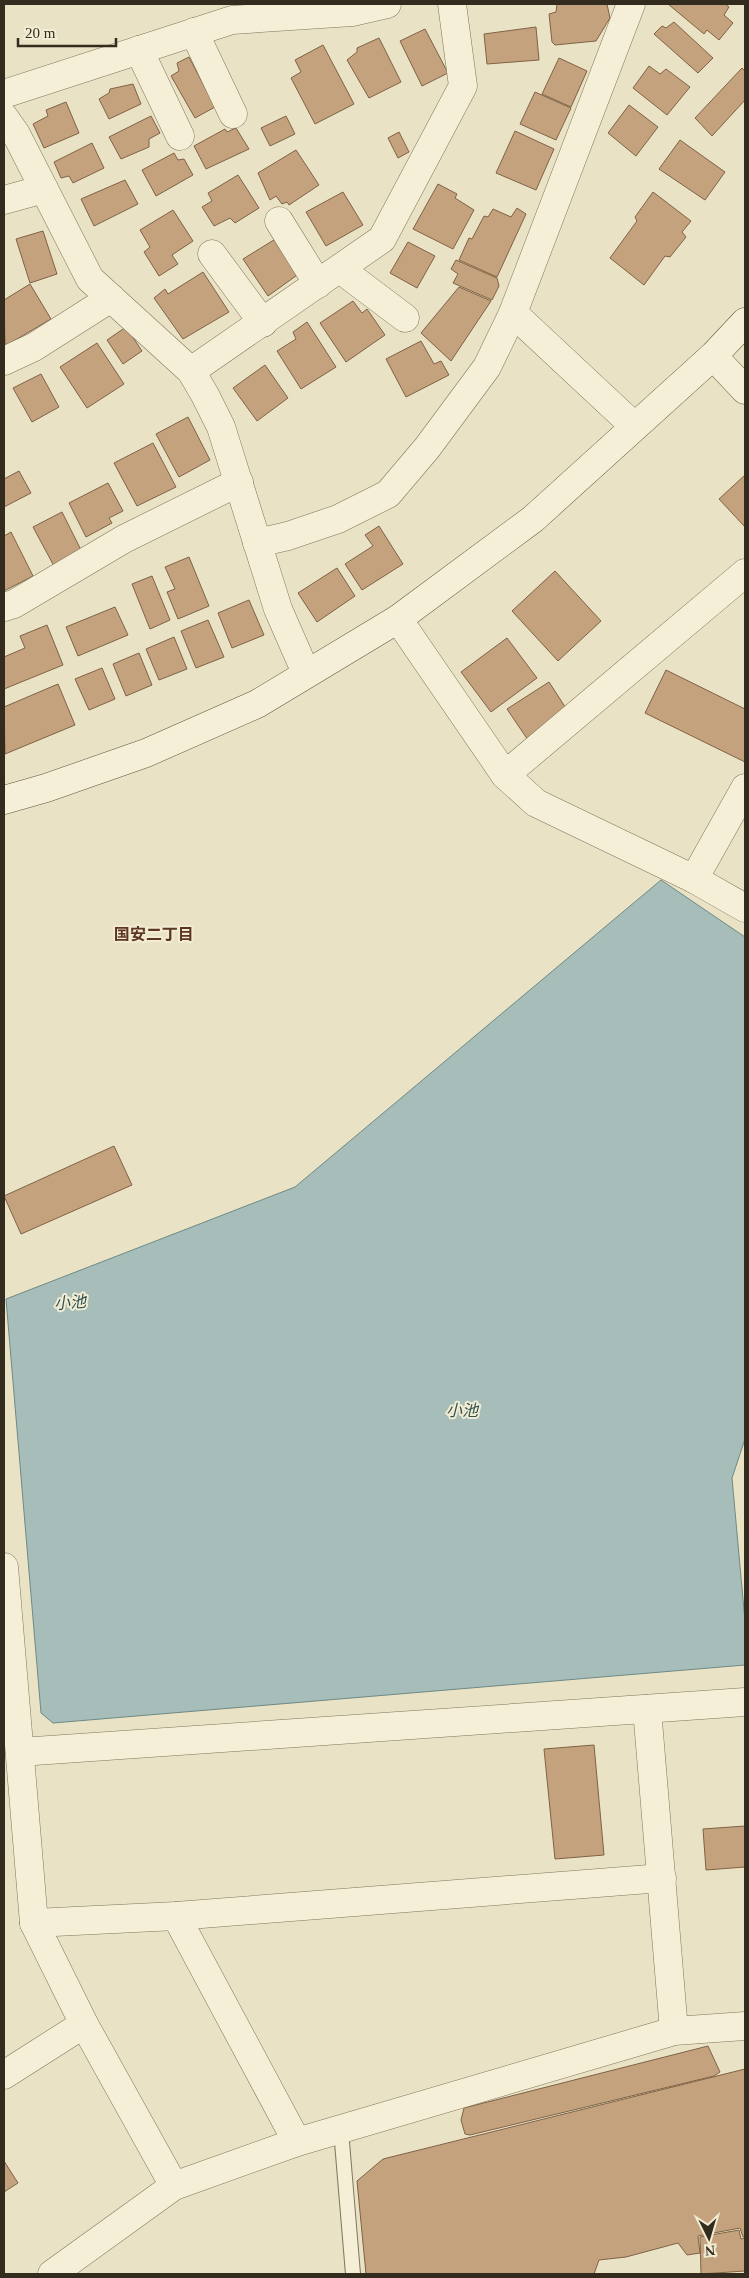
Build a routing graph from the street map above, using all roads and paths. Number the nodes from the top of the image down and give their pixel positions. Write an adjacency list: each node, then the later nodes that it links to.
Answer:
1 (387, 4): 4 (street)
2 (452, 4): 14 (street)
3 (631, 4): 16 (street)
4 (194, 32): 5 (street); 7 (street)
5 (139, 50): 6 (street); 9 (street)
6 (4, 94)
7 (233, 114)
8 (4, 117): 10 (street)
9 (180, 136)
10 (44, 189): 11 (street); 15 (street)
11 (4, 200)
12 (279, 221): 14 (street)
13 (212, 254): 19 (street)
14 (329, 277): 17 (street); 19 (street)
15 (111, 298): 21 (street); 22 (street)
16 (512, 313): 24 (street); 26 (street)
17 (405, 318)
18 (745, 322): 20 (street)
19 (263, 324): 22 (street)
20 (713, 356): 23 (street); 24 (street)
21 (4, 361)
22 (192, 371): 25 (street)
23 (745, 390)
24 (634, 426): 29 (street)
25 (238, 482): 26 (street); 28 (street)
26 (256, 544): 30 (street)
27 (745, 574): 31 (street)
28 (4, 607)
29 (398, 619): 30 (street); 31 (street)
30 (306, 673): 33 (street)
31 (505, 775): 34 (street)
32 (745, 788): 34 (street)
33 (4, 800)
34 (694, 880): 35 (street)
35 (745, 908)
36 (4, 1570): 39 (street)
37 (745, 1702): 38 (street)
38 (647, 1709): 39 (street); 40 (street)
39 (20, 1752): 42 (street)
40 (662, 1878): 41 (street); 45 (street)
41 (176, 1916): 42 (street); 48 (street)
42 (34, 1923): 43 (street)
43 (84, 2024): 46 (street); 49 (street)
44 (745, 2026): 45 (street)
45 (674, 2031): 47 (street)
46 (4, 2075)
47 (341, 2130): 48 (street); 51 (lane)
48 (297, 2142): 49 (street)
49 (174, 2186): 50 (street)
50 (52, 2274)
51 (353, 2274)

